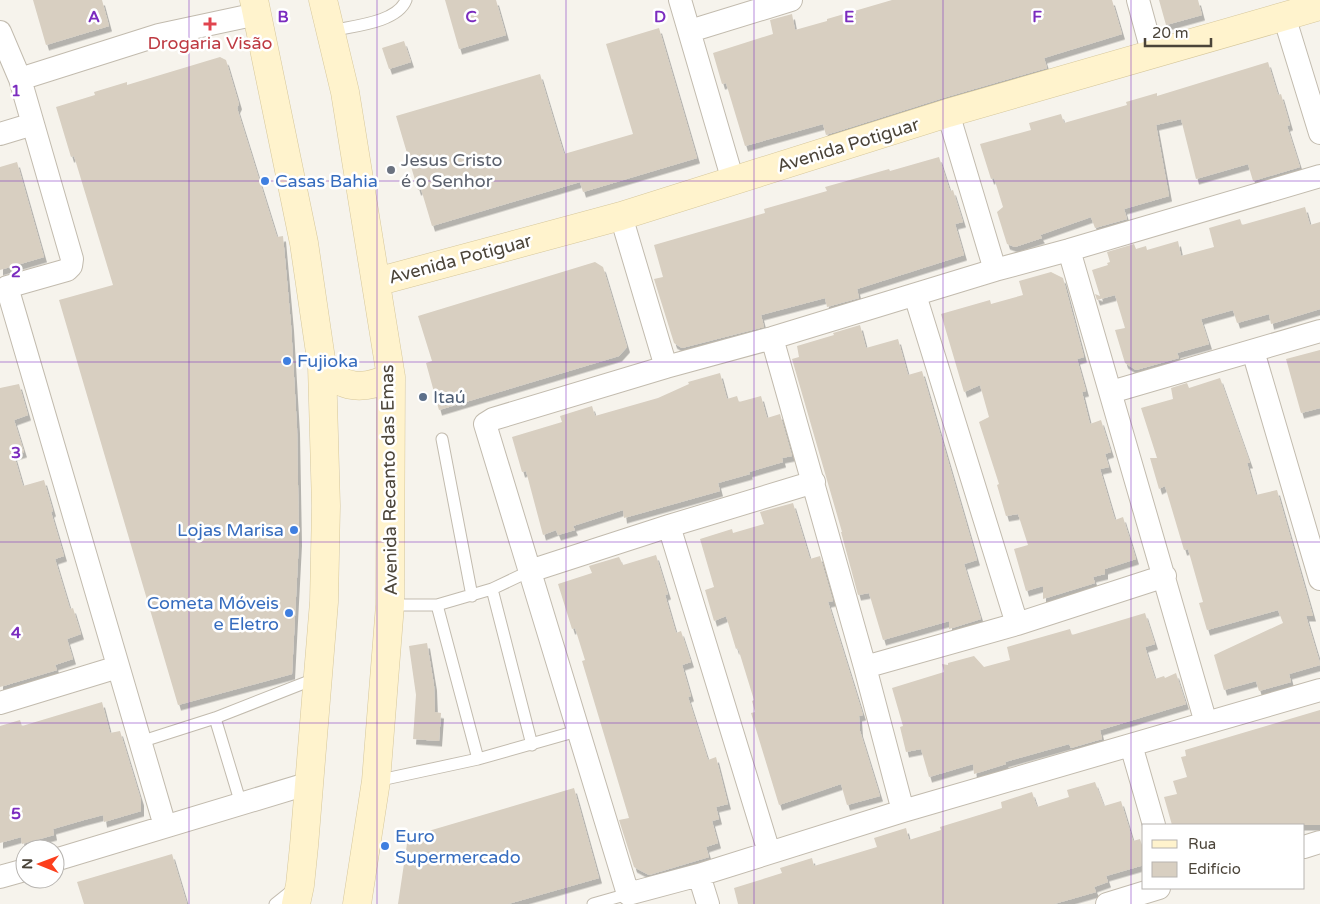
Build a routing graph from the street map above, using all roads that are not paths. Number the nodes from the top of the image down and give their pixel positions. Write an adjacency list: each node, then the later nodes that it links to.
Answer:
1 (323, 0): 9 (main road, Avenida Recanto das Emas)
2 (406, 0): 9 (lane)
3 (680, 0): 10 (street)
4 (791, 0): 10 (street)
5 (1138, 0): 12 (street)
6 (1313, 5): 8 (main road, Avenida Potiguar)
7 (256, 7): 13 (street); 29 (main road)
8 (1284, 16): 12 (main road, Avenida Potiguar); 16 (street)
9 (331, 31): 23 (main road, Avenida Recanto das Emas)
10 (690, 31): 19 (street)
11 (0, 32): 13 (street)
12 (1153, 55): 14 (main road, Avenida Potiguar)
13 (20, 79): 15 (street)
14 (948, 114): 19 (main road, Avenida Potiguar); 22 (street)
15 (34, 124): 17 (street); 24 (street)
16 (1320, 133)
17 (0, 134)
18 (1320, 176): 21 (street)
19 (733, 181): 20 (main road, Avenida Potiguar)
20 (621, 216): 23 (main road, Avenida Potiguar); 30 (street)
21 (1070, 250): 22 (street); 32 (street)
22 (995, 270): 25 (street)
23 (376, 282): 31 (main road, Avenida Recanto das Emas)
24 (3, 288): 44 (street)
25 (916, 295): 27 (street); 43 (street)
26 (1320, 331): 28 (street)
27 (772, 338): 30 (street); 34 (street)
28 (1253, 351): 32 (street); 38 (street)
29 (322, 366): 31 (main road); 46 (main road)
30 (666, 367): 36 (street)
31 (391, 377): 41 (main road, Avenida Recanto das Emas)
32 (1111, 392): 37 (street)
33 (442, 439): 40 (lane)
34 (814, 482): 35 (street); 45 (street)
35 (669, 526): 36 (street); 64 (street)
36 (530, 571): 39 (lane); 51 (street)
37 (1165, 576): 43 (street); 50 (street)
38 (1320, 579)
39 (492, 589): 40 (lane); 54 (lane)
40 (472, 596): 42 (lane)
41 (390, 605): 42 (lane); 56 (main road, Avenida Recanto das Emas)
42 (437, 605): 55 (lane)
43 (1017, 624): 45 (street)
44 (118, 667): 48 (street); 52 (street)
45 (865, 667): 59 (street)
46 (318, 678): 49 (lane); 57 (main road)
47 (1320, 690): 50 (street)
48 (0, 703)
49 (215, 718): 52 (lane); 58 (lane)
50 (1206, 723): 53 (street)
51 (578, 731): 54 (lane); 71 (street)
52 (140, 742): 61 (street)
53 (1131, 744): 59 (street); 60 (street)
54 (532, 745): 55 (lane)
55 (478, 759): 56 (lane)
56 (376, 781): 73 (main road, Avenida Recanto das Emas)
57 (310, 783): 58 (street); 70 (main road)
58 (241, 804): 61 (street)
59 (903, 811): 64 (street)
60 (1154, 824)
61 (165, 826): 65 (street)
62 (1320, 842): 63 (street)
63 (1305, 847)
64 (769, 852): 67 (street)
65 (65, 857)
66 (15, 873): 68 (street)
67 (699, 875): 71 (street); 75 (street)
68 (0, 877)
69 (1156, 889): 76 (street)
70 (298, 894): 72 (lane)
71 (628, 894): 74 (lane)
72 (275, 904)
73 (357, 904)
74 (593, 904)
75 (708, 904)
76 (1107, 904)

